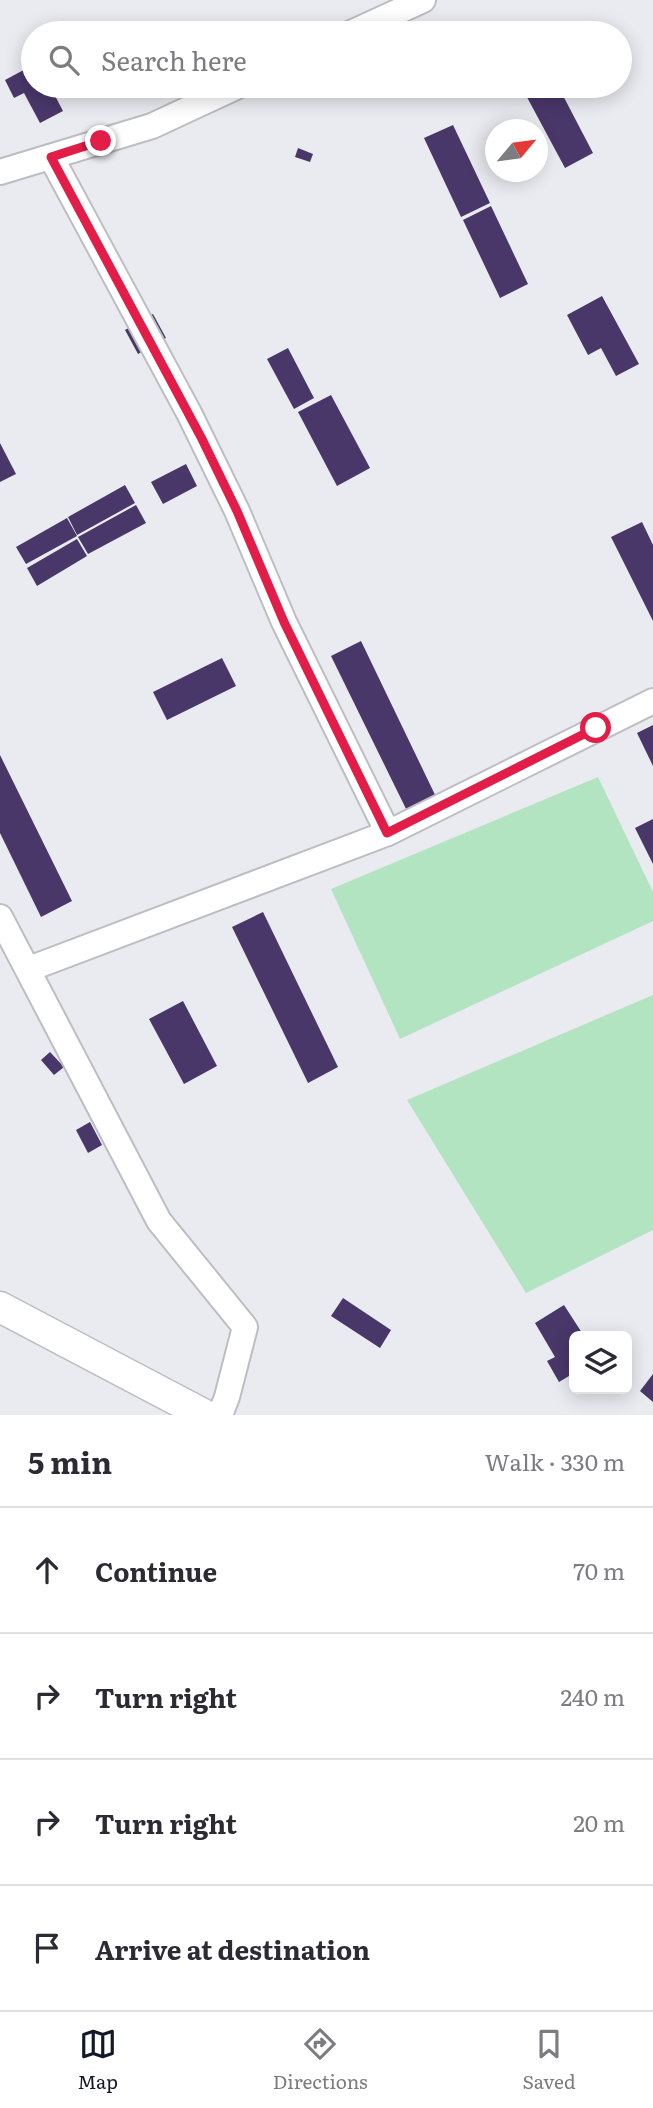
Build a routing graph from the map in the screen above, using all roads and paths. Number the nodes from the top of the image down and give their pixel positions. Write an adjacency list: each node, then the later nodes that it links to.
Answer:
1 (423, 0): 2 (street)
2 (377, 21)
3 (212, 98): 4 (street)
4 (51, 157): 5 (street); 7 (street)
5 (0, 172)
6 (653, 701): 7 (street)
7 (387, 833): 9 (street)
8 (0, 917): 9 (street)
9 (29, 969): 12 (street)
10 (0, 1307): 11 (street)
11 (205, 1415)
12 (220, 1415)

